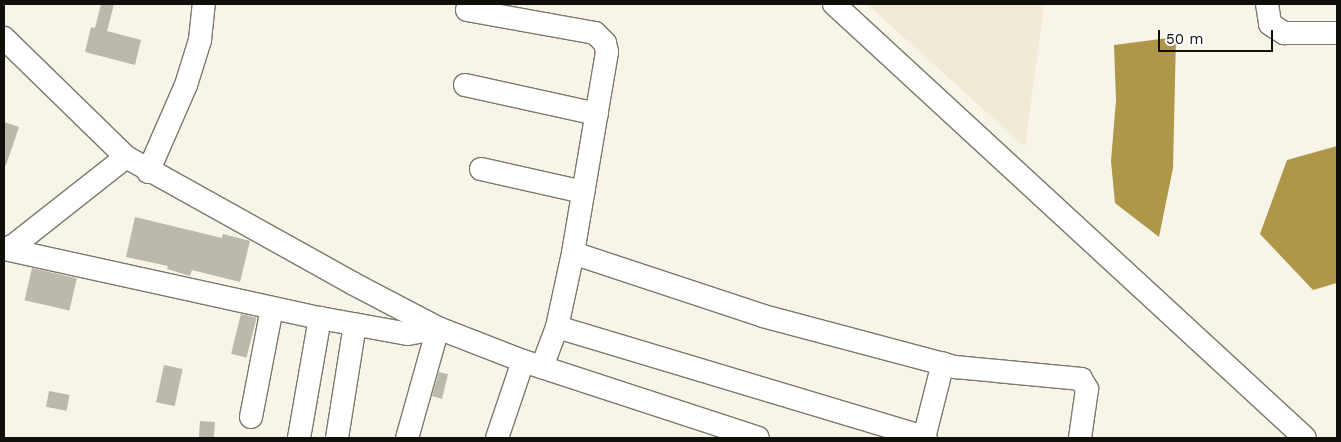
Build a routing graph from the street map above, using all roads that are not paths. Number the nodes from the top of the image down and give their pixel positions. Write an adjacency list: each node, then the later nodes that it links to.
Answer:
1 (204, 4): 11 (street)
2 (834, 4): 30 (street)
3 (1267, 4): 5 (street)
4 (467, 10): 8 (street)
5 (1337, 33)
6 (4, 38): 9 (street)
7 (465, 85): 8 (street)
8 (597, 114): 12 (street)
9 (126, 157): 11 (street); 13 (street)
10 (481, 169): 12 (street)
11 (148, 172): 19 (street)
12 (584, 192): 14 (street)
13 (4, 249): 15 (street)
14 (573, 253): 18 (street); 21 (street)
15 (272, 308): 16 (street); 22 (street)
16 (320, 318): 17 (street); 23 (street)
17 (355, 324): 19 (street); 24 (street)
18 (557, 327): 20 (street); 28 (street)
19 (438, 328): 20 (street); 25 (street)
20 (532, 364): 26 (street); 27 (street)
21 (943, 364): 28 (street); 29 (street)
22 (251, 417)
23 (299, 438)
24 (337, 438)
25 (407, 438)
26 (497, 438)
27 (758, 438)
28 (925, 438)
29 (1080, 438)
30 (1306, 438)

